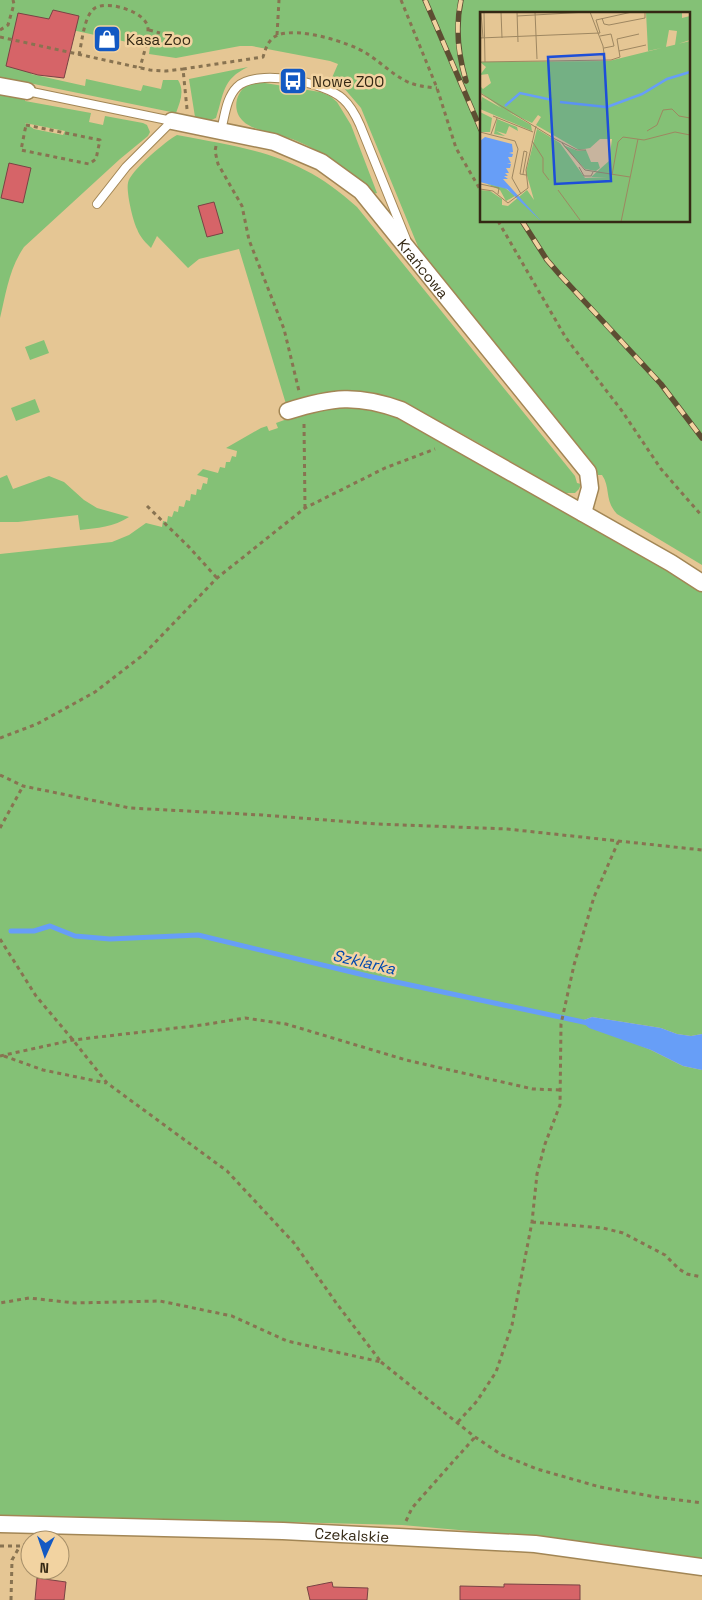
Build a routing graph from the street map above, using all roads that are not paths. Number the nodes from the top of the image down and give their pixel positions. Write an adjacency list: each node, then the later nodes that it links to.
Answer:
1 (0, 86): 2 (street)
2 (27, 91): 3 (lane)
3 (172, 121): 4 (street, Krańcowa); 5 (lane)
4 (221, 130): 6 (street, Krańcowa); 6 (lane)
5 (97, 204)
6 (412, 252): 8 (street, Krańcowa)
7 (296, 409): 8 (street)
8 (583, 513): 9 (street)
9 (702, 583)
10 (0, 1524): 11 (street, Czekalskie)
11 (702, 1567)

